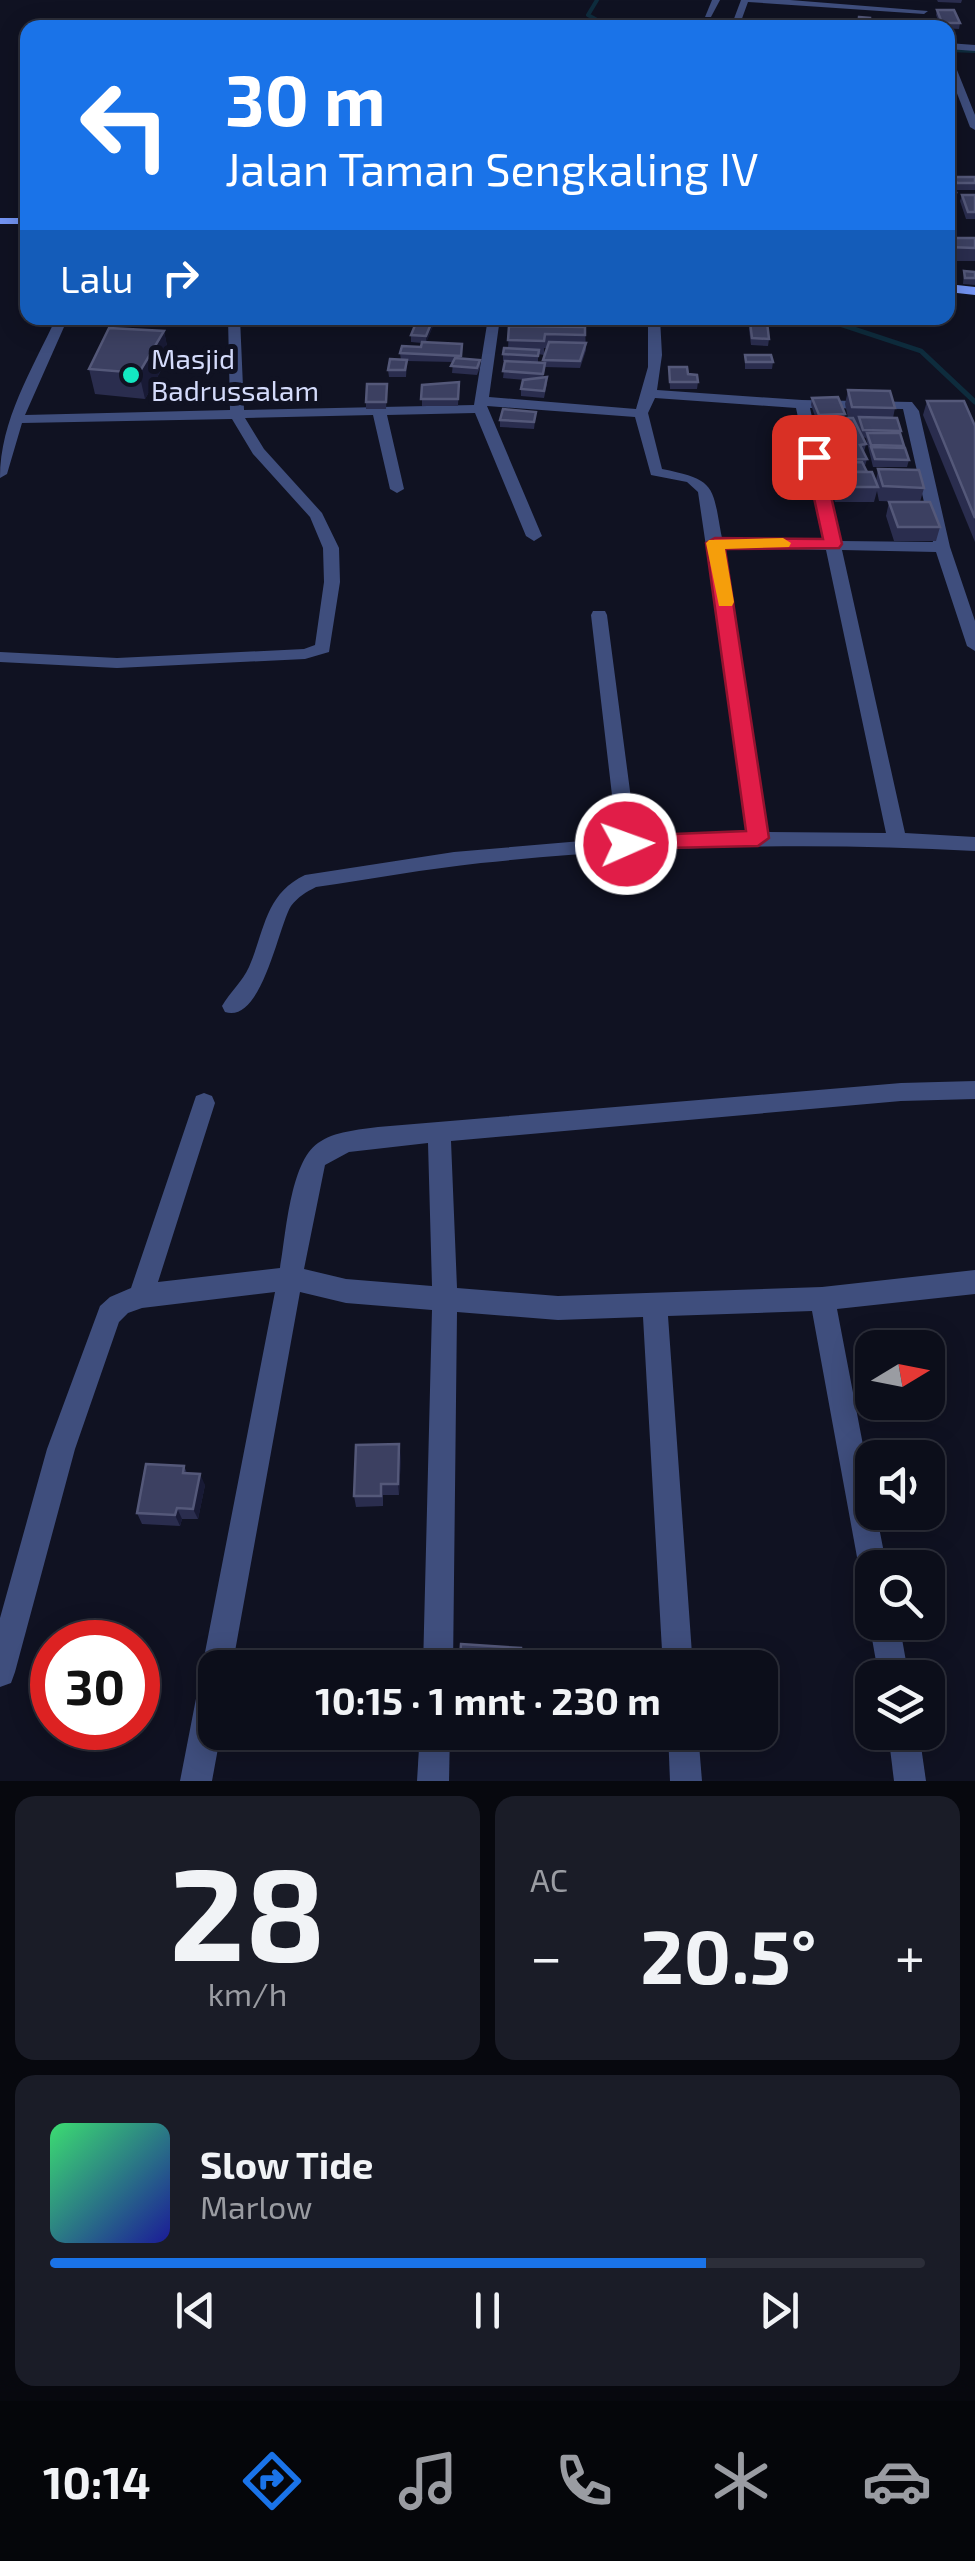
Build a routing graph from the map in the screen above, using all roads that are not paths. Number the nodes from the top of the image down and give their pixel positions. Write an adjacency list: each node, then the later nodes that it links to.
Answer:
1 (716, 0): 4 (street)
2 (748, 0): 3 (street)
3 (923, 5)
4 (708, 15)
5 (955, 80): 6 (street)
6 (975, 127)
7 (59, 325): 17 (street)
8 (235, 325): 16 (street)
9 (493, 325): 13 (street)
10 (655, 325): 11 (street)
11 (652, 394): 12 (street); 15 (street)
12 (802, 404): 22 (street); 23 (street)
13 (480, 405): 14 (street); 15 (street); 20 (street)
14 (379, 412): 16 (street); 19 (street)
15 (640, 413): 21 (street)
16 (245, 416): 17 (street); 26 (street)
17 (16, 419): 18 (street)
18 (0, 474)
19 (397, 490)
20 (534, 536)
21 (715, 543): 22 (street); 27 (street)
22 (833, 544): 23 (street); 28 (street)
23 (942, 547): 25 (street)
24 (599, 615): 29 (street)
25 (975, 646)
26 (0, 657)
27 (758, 838): 28 (street); 29 (street)
28 (896, 838): 30 (street)
29 (626, 844): 31 (street)
30 (975, 844)
31 (233, 1006)
32 (975, 1090): 34 (street)
33 (204, 1103): 37 (street)
34 (439, 1132): 35 (street); 39 (street)
35 (291, 1278): 37 (street); 39 (street); 42 (street)
36 (975, 1282): 38 (street)
37 (142, 1296): 45 (street)
38 (822, 1299): 40 (street); 41 (street)
39 (445, 1300): 40 (street); 43 (street)
40 (655, 1305): 44 (street)
41 (870, 1550)
42 (221, 1650)
43 (438, 1650)
44 (677, 1650)
45 (0, 1672)
46 (202, 1750): 50 (street)
47 (434, 1750): 51 (street)
48 (683, 1750): 52 (street)
49 (906, 1750): 53 (street)
50 (196, 1781)
51 (433, 1781)
52 (686, 1781)
53 (910, 1781)

